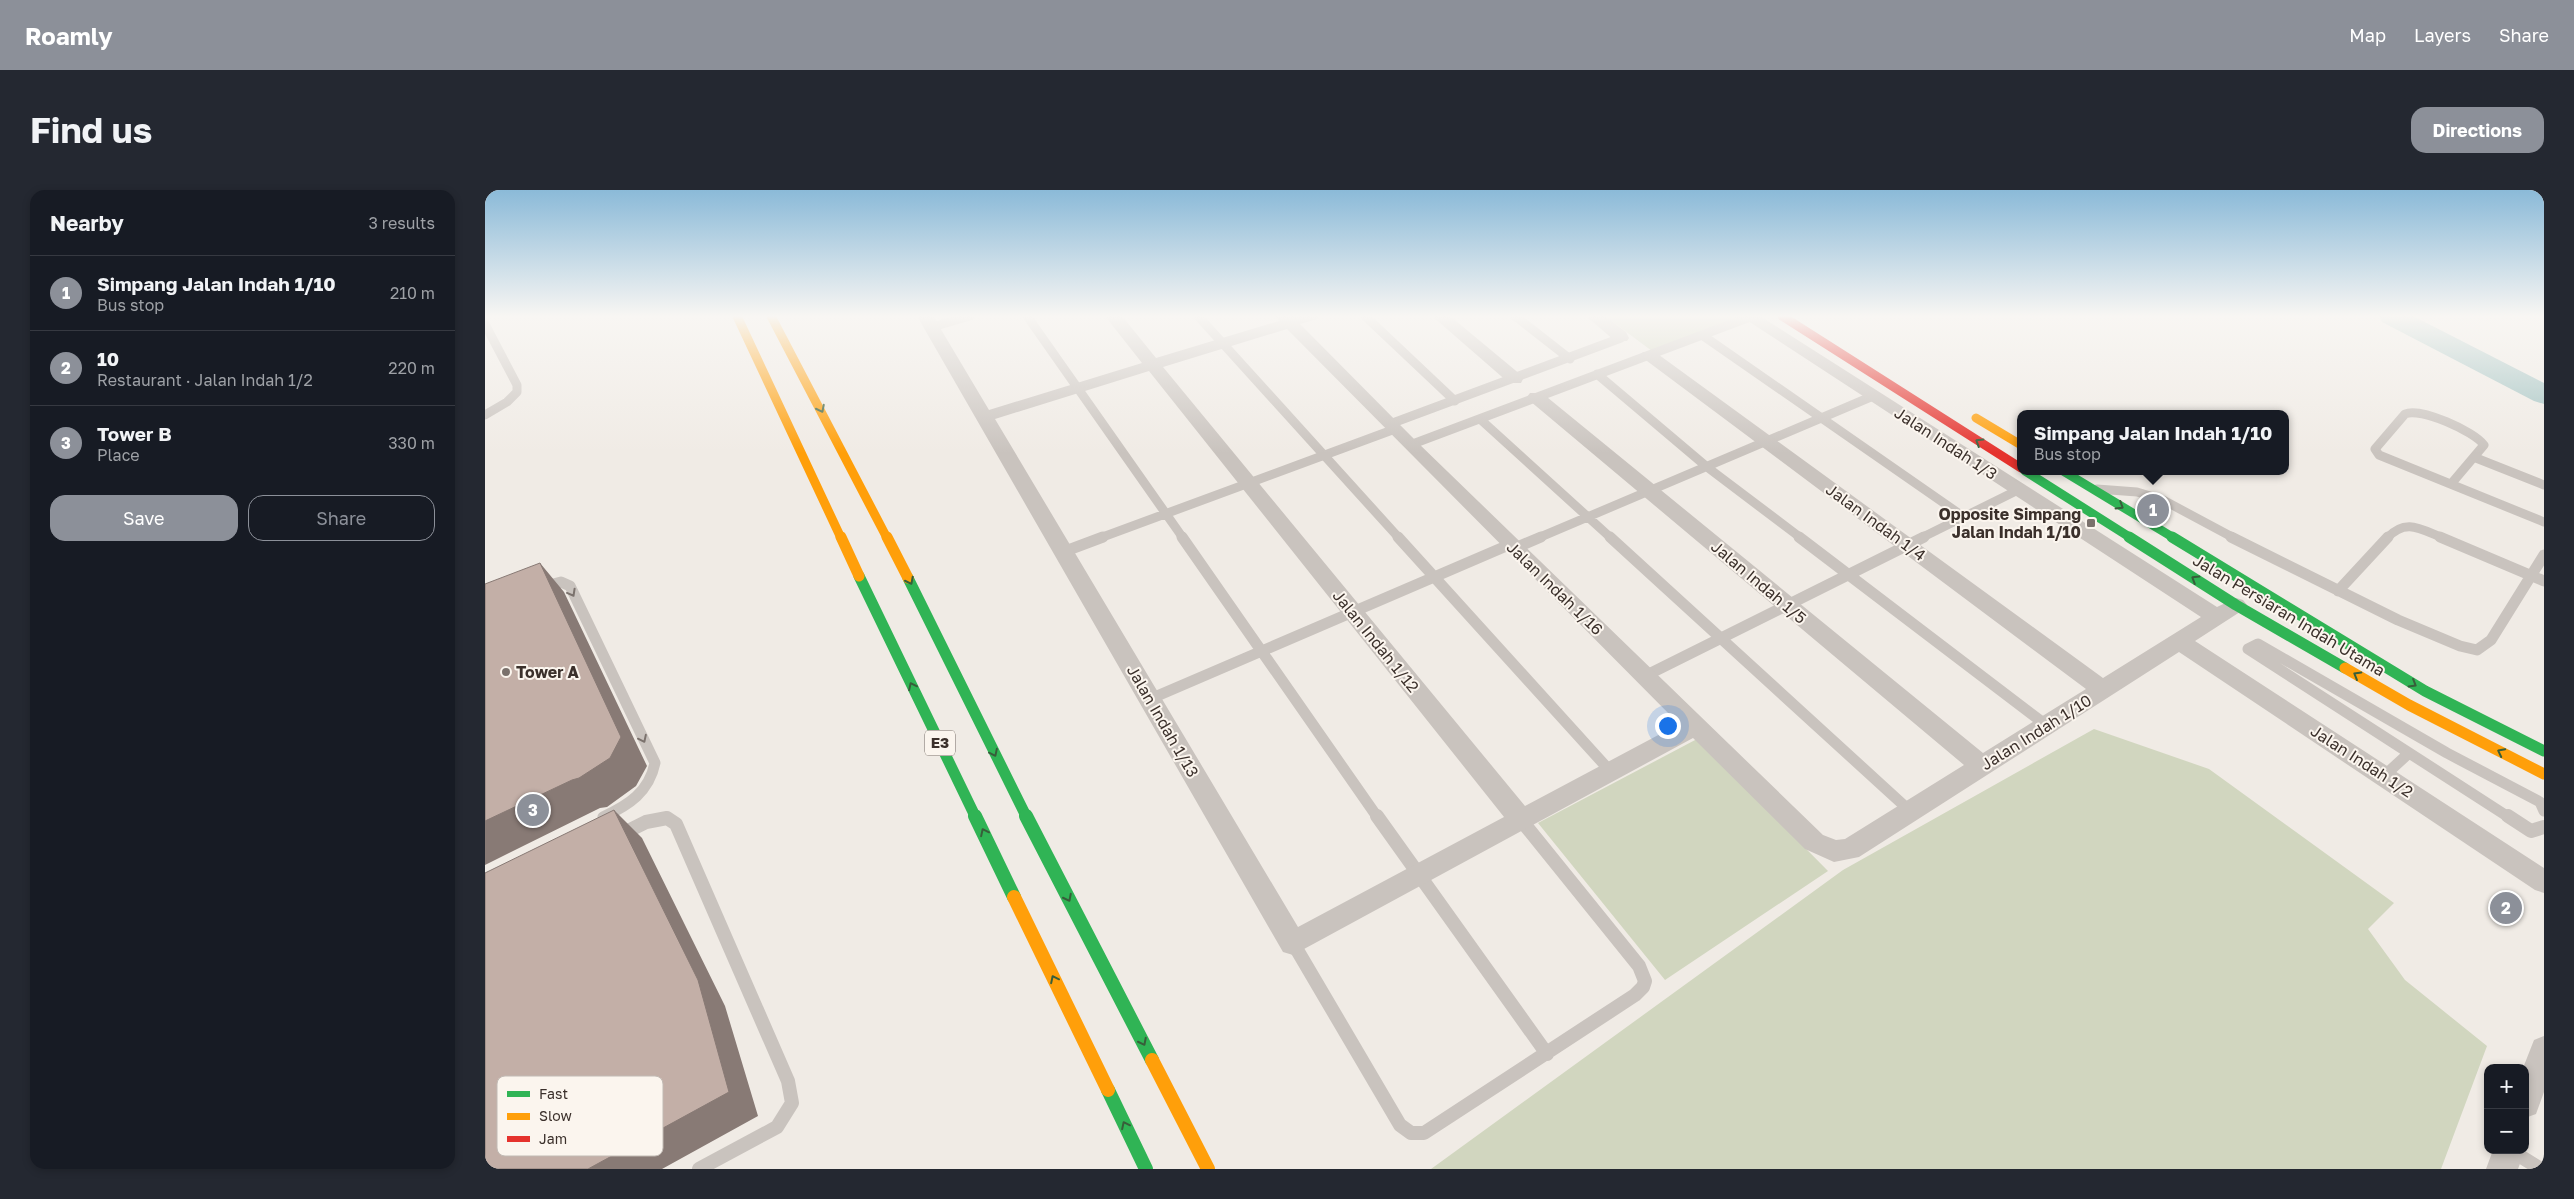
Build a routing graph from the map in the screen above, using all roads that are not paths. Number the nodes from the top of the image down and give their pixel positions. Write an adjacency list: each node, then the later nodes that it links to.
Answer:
1 (504, 362): 26 (lane)
2 (759, 362): 96 (main road, E3, one-way to 2)
3 (796, 362): 97 (main road, one-way to 97)
4 (952, 362): 27 (street, Jalan Indah 1/13)
5 (1060, 362): 21 (lane)
6 (1150, 362): 18 (street, Jalan Indah 1/12)
7 (1164, 362): 18 (street)
8 (1238, 362): 34 (lane)
9 (1327, 362): 30 (street, Jalan Indah 1/16)
10 (1414, 362): 24 (lane)
11 (1495, 362): 20 (street)
12 (1561, 362): 20 (lane)
13 (1631, 362): 19 (lane)
14 (1658, 362): 31 (street, Jalan Indah 1/4)
15 (1741, 362): 28 (lane)
16 (1820, 362): 22 (street, Jalan Indah 1/3)
17 (1854, 362): 36 (main road, one-way to 17)
18 (1153, 365): 21 (street); 40 (street, Jalan Indah 1/12)
19 (1597, 374): 23 (lane); 37 (lane)
20 (1515, 378): 24 (lane)
21 (1079, 388): 27 (street); 46 (lane)
22 (1873, 396): 28 (lane); 44 (street, Jalan Indah 1/3)
23 (1536, 397): 29 (lane); 45 (street, Jalan Indah 1/5)
24 (1455, 400): 30 (lane)
25 (1962, 409): 32 (main road)
26 (485, 415)
27 (984, 417): 52 (street, Jalan Indah 1/13)
28 (1822, 418): 31 (lane); 48 (lane)
29 (1480, 419): 33 (lane); 47 (lane)
30 (1392, 427): 33 (street, Jalan Indah 1/16); 34 (lane)
31 (1767, 441): 37 (lane); 50 (street, Jalan Indah 1/4)
32 (2017, 443)
33 (1410, 445): 51 (street, Jalan Indah 1/16)
34 (1323, 456): 40 (lane); 57 (lane)
35 (2476, 458): 41 (lane); 41 (lane); 42 (lane)
36 (2017, 465)
37 (1707, 467): 45 (lane); 55 (lane)
38 (2032, 475): 61 (main road, Jalan Persiaran Indah Utama, one-way to 38)
39 (2070, 475): 43 (main road, Jalan Persiaran Indah Utama)
40 (1249, 484): 46 (lane); 63 (street, Jalan Indah 1/12)
41 (2451, 484): 49 (lane)
42 (2544, 485)
43 (2091, 488): 53 (main road, Jalan Persiaran Indah Utama, one-way to 53); 59 (lane)
44 (2018, 490): 48 (lane); 64 (street, Jalan Indah 1/3)
45 (1650, 491): 47 (lane); 62 (street, Jalan Indah 1/5)
46 (1167, 514): 52 (lane); 68 (lane)
47 (1587, 517): 51 (lane); 66 (lane)
48 (1964, 517): 50 (lane)
49 (2544, 522)
50 (1907, 545): 55 (lane); 70 (street, Jalan Indah 1/4)
51 (1513, 546): 57 (lane); 69 (street, Jalan Indah 1/16)
52 (1063, 552): 71 (street, Jalan Indah 1/13)
53 (2198, 554): 61 (main road); 65 (main road, Jalan Persiaran Indah Utama)
54 (2544, 555): 56 (lane)
55 (1849, 574): 62 (lane); 73 (lane)
56 (2532, 576): 58 (lane); 59 (lane); 59 (lane)
57 (1433, 578): 63 (lane); 77 (lane)
58 (2544, 581)
59 (2338, 591)
60 (527, 595): 83 (lane, one-way to 83)
61 (2235, 595): 64 (street, Jalan Indah 1/10); 65 (main road); 78 (main road, Jalan Persiaran Indah Utama, one-way to 61)
62 (1787, 605): 66 (lane); 76 (street, Jalan Indah 1/5)
63 (1353, 612): 68 (lane); 82 (street, Jalan Indah 1/12)
64 (2217, 617): 67 (street, Jalan Indah 1/10)
65 (2311, 623): 74 (main road, Jalan Persiaran Indah Utama, one-way to 74)
66 (1719, 638): 69 (lane); 80 (lane)
67 (2179, 641): 70 (street, Jalan Indah 1/10); 79 (street, Jalan Indah 1/2)
68 (1262, 651): 71 (lane); 87 (lane)
69 (1645, 676): 72 (street, Jalan Indah 1/16)
70 (2103, 690): 73 (street, Jalan Indah 1/10)
71 (1150, 699): 89 (street, Jalan Indah 1/13)
72 (1696, 726): 77 (street); 86 (street, Jalan Indah 1/16)
73 (2046, 726): 76 (street, Jalan Indah 1/10)
74 (2544, 751)
75 (2409, 753): 79 (lane); 81 (lane); 84 (lane)
76 (1981, 766): 80 (street, Jalan Indah 1/10)
77 (1611, 772): 82 (street)
78 (2544, 774)
79 (2385, 776): 88 (street, Jalan Indah 1/2)
80 (1910, 811): 86 (street, Jalan Indah 1/10)
81 (2544, 811)
82 (1521, 820): 87 (street); 91 (lane, Jalan Indah 1/12)
83 (595, 821)
84 (2544, 827)
85 (604, 843): 95 (lane)
86 (1834, 851)
87 (1418, 875): 89 (street); 91 (lane)
88 (2544, 882)
89 (1293, 942): 91 (lane, Jalan Indah 1/13)
90 (2544, 1050): 92 (street)
91 (1547, 1054)
92 (2529, 1092)
93 (2508, 1154): 98 (street)
94 (2516, 1154): 99 (lane)
95 (699, 1169)
96 (1146, 1169)
97 (1208, 1169)
98 (2502, 1169)
99 (2541, 1169)

